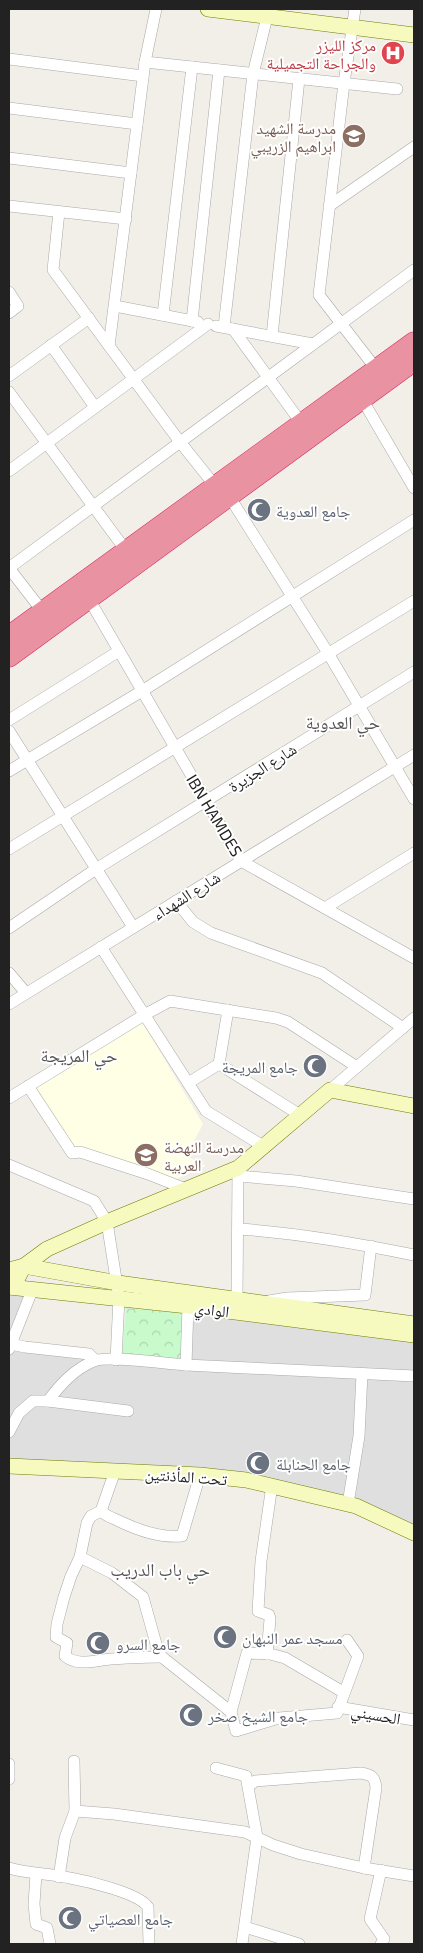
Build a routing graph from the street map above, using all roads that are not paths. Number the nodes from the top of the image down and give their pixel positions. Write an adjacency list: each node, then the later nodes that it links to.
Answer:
1 (156, 9): 8 (street)
2 (208, 9): 4 (main road)
3 (355, 9): 5 (street)
4 (267, 17): 5 (main road); 11 (street)
5 (353, 27): 6 (main road); 14 (street)
6 (414, 35)
7 (9, 59): 12 (street)
8 (145, 62): 9 (street); 12 (street)
9 (192, 67): 10 (street); 29 (street)
10 (219, 70): 11 (street); 31 (street)
11 (253, 74): 13 (street); 34 (street)
12 (143, 76): 17 (street)
13 (299, 79): 14 (street); 35 (street)
14 (344, 83): 15 (street); 22 (street)
15 (396, 89)
16 (9, 108): 17 (street)
17 (137, 124): 20 (street)
18 (414, 147): 22 (street)
19 (9, 158): 20 (street)
20 (132, 173): 24 (street)
21 (9, 206): 23 (street)
22 (329, 206): 32 (street)
23 (59, 212): 24 (street); 30 (street)
24 (126, 219): 27 (street)
25 (414, 270): 32 (street)
26 (9, 292): 28 (street)
27 (115, 306): 29 (street); 39 (street)
28 (9, 313)
29 (162, 315): 31 (street)
30 (89, 318): 38 (street); 39 (street)
31 (192, 321): 33 (street)
32 (341, 323): 37 (street); 41 (street)
33 (208, 324): 34 (street); 43 (street)
34 (228, 328): 35 (street); 44 (street)
35 (272, 336): 37 (street)
36 (414, 342): 41 (highway)
37 (313, 344): 44 (street)
38 (51, 345): 42 (street); 47 (street)
39 (109, 346): 43 (street)
40 (414, 361): 46 (highway)
41 (377, 370): 48 (highway)
42 (9, 376)
43 (133, 378): 47 (street); 49 (street)
44 (268, 378): 48 (street); 49 (street)
45 (9, 392): 50 (street)
46 (362, 399): 52 (street); 53 (highway)
47 (95, 406): 50 (street)
48 (302, 424): 53 (highway)
49 (180, 442): 53 (street); 54 (street)
50 (46, 443): 51 (street); 54 (street)
51 (9, 471)
52 (414, 488)
53 (222, 492): 56 (highway); 58 (street); 59 (highway)
54 (94, 506): 56 (street); 57 (street)
55 (414, 520): 58 (street)
56 (127, 552): 61 (highway)
57 (9, 568): 61 (street)
58 (292, 597): 64 (street); 67 (street)
59 (89, 599): 63 (street, IBN HAMDES); 65 (highway)
60 (414, 601): 64 (street)
61 (43, 612): 62 (highway)
62 (9, 636)
63 (119, 651): 67 (street, IBN HAMDES); 69 (street)
64 (328, 653): 68 (street); 71 (street)
65 (9, 657)
66 (414, 672): 68 (street, شارع الجزيرة)
67 (142, 691): 71 (street, IBN HAMDES); 73 (street)
68 (359, 707): 74 (street); 77 (street, شارع الجزيرة)
69 (9, 720)
70 (9, 731): 73 (street)
71 (175, 747): 77 (street, IBN HAMDES); 78 (street)
72 (414, 755): 74 (street, شارع الشهداء)
73 (27, 759): 75 (street); 78 (street)
74 (394, 767): 76 (street); 81 (street, شارع الشهداء)
75 (9, 770)
76 (414, 799)
77 (206, 802): 81 (street, IBN HAMDES); 82 (street, شارع الجزيرة)
78 (63, 816): 79 (street); 82 (street)
79 (9, 848)
80 (414, 853): 84 (street)
81 (241, 861): 83 (street, شارع الشهداء); 84 (street, IBN HAMDES)
82 (96, 869): 85 (street); 86 (street, شارع الجزيرة)
83 (176, 901): 85 (street, شارع الشهداء); 95 (street)
84 (325, 908): 88 (street, IBN HAMDES)
85 (133, 927): 87 (street, شارع الشهداء)
86 (9, 928)
87 (101, 947): 90 (street, شارع الشهداء); 93 (street)
88 (414, 958)
89 (9, 973): 90 (street)
90 (26, 993): 91 (street, شارع الشهداء)
91 (9, 1004)
92 (228, 1010): 93 (street); 96 (street); 97 (street)
93 (144, 1015): 98 (street); 99 (street)
94 (414, 1018): 95 (street)
95 (403, 1028): 97 (street)
96 (219, 1064): 98 (street); 103 (street)
97 (357, 1067): 100 (street)
98 (188, 1083): 104 (street)
99 (28, 1086): 101 (street); 107 (street)
100 (330, 1090): 102 (main road); 103 (main road)
101 (9, 1098)
102 (414, 1104)
103 (300, 1115): 104 (main road)
104 (263, 1146): 106 (main road)
105 (9, 1165): 109 (street)
106 (238, 1172): 107 (main road); 108 (street); 110 (street)
107 (186, 1189): 109 (main road)
108 (414, 1199)
109 (106, 1222): 113 (main road); 117 (street)
110 (239, 1229): 111 (street); 118 (street)
111 (371, 1246): 112 (street); 119 (street)
112 (414, 1255)
113 (24, 1266): 114 (main road); 115 (main road); 117 (main road, الوادي)
114 (9, 1270)
115 (11, 1287): 116 (main road, الوادي)
116 (33, 1288): 117 (main road, الوادي); 123 (street)
117 (118, 1290): 118 (main road, الوادي); 120 (main road, الوادي); 125 (street)
118 (237, 1300): 119 (main road, الوادي)
119 (257, 1303): 121 (main road, الوادي)
120 (188, 1306): 122 (main road, الوادي); 126 (street)
121 (414, 1324)
122 (414, 1335)
123 (10, 1346): 124 (street)
124 (95, 1360): 125 (street); 129 (street)
125 (116, 1360): 126 (street)
126 (186, 1365): 127 (street)
127 (362, 1374): 128 (street); 136 (street)
128 (414, 1376)
129 (48, 1401): 130 (street); 131 (street)
130 (128, 1411)
131 (9, 1432)
132 (9, 1467): 133 (main road, تحت المأذنتين)
133 (115, 1471): 134 (main road, تحت المأذنتين); 137 (street)
134 (200, 1475): 135 (main road, تحت المأذنتين); 137 (street)
135 (272, 1485): 136 (main road, تحت المأذنتين); 141 (street)
136 (348, 1504): 138 (main road, تحت المأذنتين)
137 (101, 1511): 139 (street)
138 (414, 1533)
139 (80, 1557): 142 (street); 142 (street)
140 (347, 1640): 143 (street)
141 (267, 1654): 143 (street); 145 (street)
142 (162, 1656): 145 (street)
143 (343, 1692): 144 (street)
144 (338, 1707): 145 (street); 146 (street, الحسيني)
145 (231, 1712)
146 (414, 1720)
147 (74, 1761): 152 (street)
148 (9, 1764): 150 (street)
149 (216, 1768): 151 (street)
150 (9, 1779)
151 (249, 1786): 153 (street); 155 (street)
152 (75, 1811): 153 (street); 159 (street)
153 (257, 1837): 155 (street); 160 (street)
154 (9, 1868): 157 (street)
155 (364, 1868): 156 (street)
156 (381, 1870): 158 (street); 165 (street)
157 (36, 1874): 159 (street); 161 (street)
158 (414, 1876)
159 (59, 1877): 162 (street)
160 (245, 1927): 163 (street); 164 (street)
161 (50, 1944)
162 (149, 1944)
163 (242, 1944)
164 (299, 1944)
165 (381, 1944)

